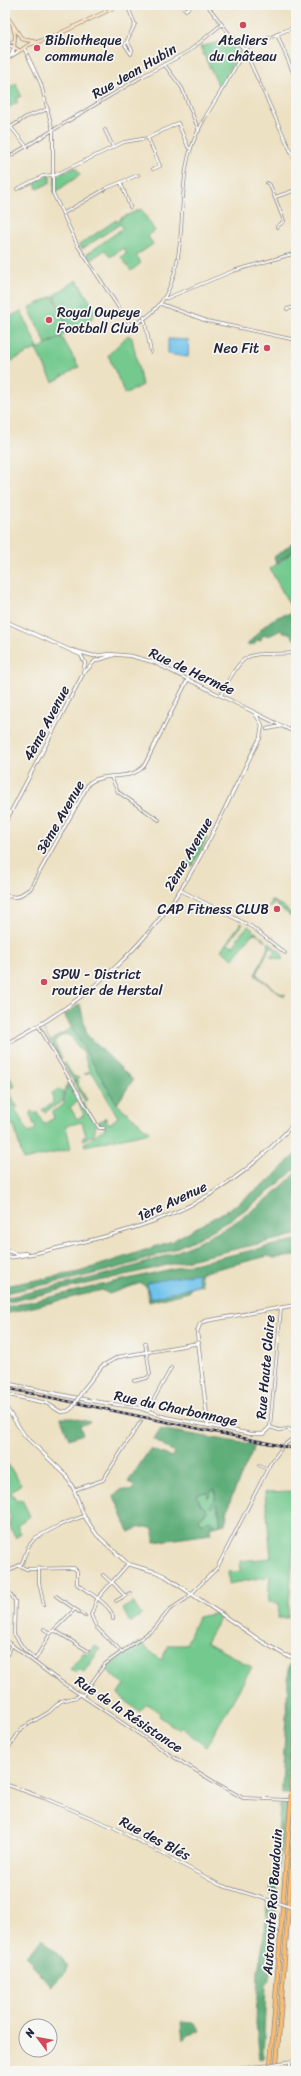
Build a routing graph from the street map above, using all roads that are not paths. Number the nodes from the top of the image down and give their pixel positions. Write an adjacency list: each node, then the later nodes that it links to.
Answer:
1 (120, 5): 16 (main road)
2 (127, 5): 15 (street)
3 (163, 5): 4 (street)
4 (168, 5)
5 (181, 5): 6 (street)
6 (192, 5)
7 (207, 5): 9 (street)
8 (5, 13): 10 (main road)
9 (222, 24): 20 (street); 25 (street, Rue Jean Hubin)
10 (13, 26): 13 (main road); 14 (main road)
11 (296, 26): 12 (street)
12 (277, 34): 20 (street); 26 (street)
13 (22, 40): 14 (main road); 16 (main road); 19 (main road)
14 (14, 41): 17 (street); 18 (main road)
15 (127, 41): 15 (street)
16 (38, 42): 19 (main road)
17 (5, 44): 18 (street)
18 (14, 47): 21 (main road); 22 (street)
19 (25, 47): 21 (main road); 23 (street)
20 (244, 48): 32 (street); 38 (street)
21 (19, 51): 22 (street); 23 (street)
22 (10, 57): 24 (street)
23 (28, 58): 27 (street)
24 (5, 60)
25 (164, 64): 31 (street, Rue Jean Hubin); 32 (street)
26 (295, 77)
27 (48, 109): 29 (street); 31 (street)
28 (5, 120): 29 (street)
29 (11, 127): 34 (street)
30 (105, 130): 35 (street)
31 (53, 131): 34 (street, Rue Jean Hubin); 43 (street)
32 (199, 132): 36 (street)
33 (148, 138): 35 (street); 36 (street); 41 (street)
34 (27, 147): 39 (street, Rue Jean Hubin)
35 (113, 147): 43 (street)
36 (191, 149): 53 (street)
37 (296, 154): 38 (street)
38 (293, 156): 40 (street)
39 (5, 159)
40 (296, 163)
41 (153, 169)
42 (138, 175): 44 (street)
43 (53, 176): 46 (street); 50 (street)
44 (121, 182): 49 (street); 50 (street)
45 (267, 183): 48 (street)
46 (17, 189)
47 (296, 190): 48 (street)
48 (275, 197): 51 (street)
49 (130, 207)
50 (64, 213): 57 (street)
51 (277, 227)
52 (296, 253): 53 (street)
53 (164, 298): 54 (street)
54 (161, 304): 57 (street); 58 (street)
55 (296, 307): 56 (street)
56 (287, 309)
57 (144, 317): 59 (street)
58 (296, 340)
59 (151, 352)
60 (5, 621): 61 (street, Rue de Hermée)
61 (72, 650): 63 (street, Rue de Hermée); 66 (street, Rue de Hermée)
62 (296, 653): 72 (street)
63 (89, 654): 65 (street, Rue de Hermée); 66 (street)
64 (117, 655): 65 (street, Rue de Hermée); 67 (street, Rue de Hermée); 71 (street, Rue de Hermée)
65 (94, 656): 67 (street)
66 (84, 659): 68 (street)
67 (95, 661): 69 (street)
68 (85, 663): 69 (street); 70 (street, 4ème Avenue)
69 (93, 664): 70 (street, 4ème Avenue)
70 (83, 674): 82 (street, 4ème Avenue)
71 (188, 678): 72 (street, Rue de Hermée); 80 (street, 3ème Avenue)
72 (221, 695): 73 (street, Rue de Hermée)
73 (255, 712): 74 (street, Rue de Hermée); 75 (street)
74 (269, 720): 75 (street); 76 (street, Rue de Hermée); 77 (street)
75 (262, 726): 77 (street); 79 (street, 2ème Avenue)
76 (283, 726): 77 (street); 78 (street, Rue de Hermée)
77 (269, 729): 79 (street, 2ème Avenue)
78 (296, 733)
79 (260, 738): 83 (street, 2ème Avenue)
80 (111, 777): 81 (street); 84 (street, 3ème Avenue)
81 (159, 820)
82 (5, 823)
83 (180, 890): 85 (street); 86 (street, 2ème Avenue)
84 (5, 896)
85 (285, 953)
86 (39, 1026): 87 (street, 2ème Avenue); 89 (street)
87 (5, 1044)
88 (296, 1121): 91 (street, 1ère Avenue)
89 (104, 1128)
90 (5, 1251): 91 (street, 1ère Avenue); 92 (street, 1ère Avenue)
91 (32, 1253): 92 (street, 1ère Avenue)
92 (5, 1257)
93 (296, 1305): 94 (street)
94 (281, 1308): 96 (street); 106 (street, Rue Haute Claire)
95 (145, 1343): 97 (street)
96 (199, 1344): 97 (street); 105 (street)
97 (147, 1352): 99 (street); 101 (street, bridge)
98 (171, 1368): 103 (street)
99 (134, 1381)
100 (5, 1383): 103 (street, Rue du Charbonnage)
101 (5, 1394)
102 (5, 1406): 112 (street)
103 (147, 1412): 105 (street, Rue du Charbonnage)
104 (141, 1421): 112 (street)
105 (208, 1426): 106 (street, Rue du Charbonnage)
106 (270, 1427): 107 (street)
107 (296, 1437): 108 (street)
108 (284, 1445)
109 (281, 1449): 111 (street)
110 (259, 1465): 111 (street)
111 (267, 1469): 122 (street)
112 (74, 1490): 113 (street)
113 (84, 1516): 114 (street); 115 (street)
114 (128, 1564): 119 (street); 122 (street)
115 (19, 1566): 116 (street); 117 (street)
116 (39, 1568): 125 (street); 127 (street)
117 (5, 1574)
118 (103, 1575): 119 (street)
119 (112, 1582): 124 (street); 125 (street)
120 (5, 1586): 140 (street)
121 (130, 1593): 124 (street)
122 (192, 1593): 137 (street); 139 (street)
123 (56, 1596): 128 (street)
124 (125, 1596): 126 (street)
125 (97, 1599): 130 (street); 137 (street)
126 (116, 1601)
127 (44, 1605)
128 (74, 1610): 129 (street); 132 (street)
129 (85, 1616)
130 (113, 1619)
131 (44, 1628): 133 (street)
132 (54, 1630): 133 (street); 136 (street)
133 (50, 1634): 140 (street)
134 (5, 1640): 135 (street, Rue de la Résistance)
135 (12, 1645): 138 (street); 140 (street, Rue de la Résistance)
136 (88, 1651)
137 (122, 1652): 141 (street)
138 (5, 1658)
139 (296, 1658)
140 (35, 1660): 141 (street, Rue de la Résistance)
141 (82, 1695): 143 (street); 145 (street, Rue de la Résistance)
142 (296, 1734): 153 (highway, Autoroute Roi Baudouin)
143 (5, 1753)
144 (5, 1784): 147 (street, Rue des Blés, bridge)
145 (288, 1800)
146 (296, 1807): 154 (highway, Autoroute Roi Baudouin)
147 (296, 1909)
148 (296, 2061): 149 (street)
149 (290, 2062): 150 (street, bridge); 155 (street)
150 (238, 2068): 151 (street); 152 (street)
151 (189, 2071)
152 (238, 2071)
153 (270, 2071)
154 (276, 2071)
155 (290, 2071)

